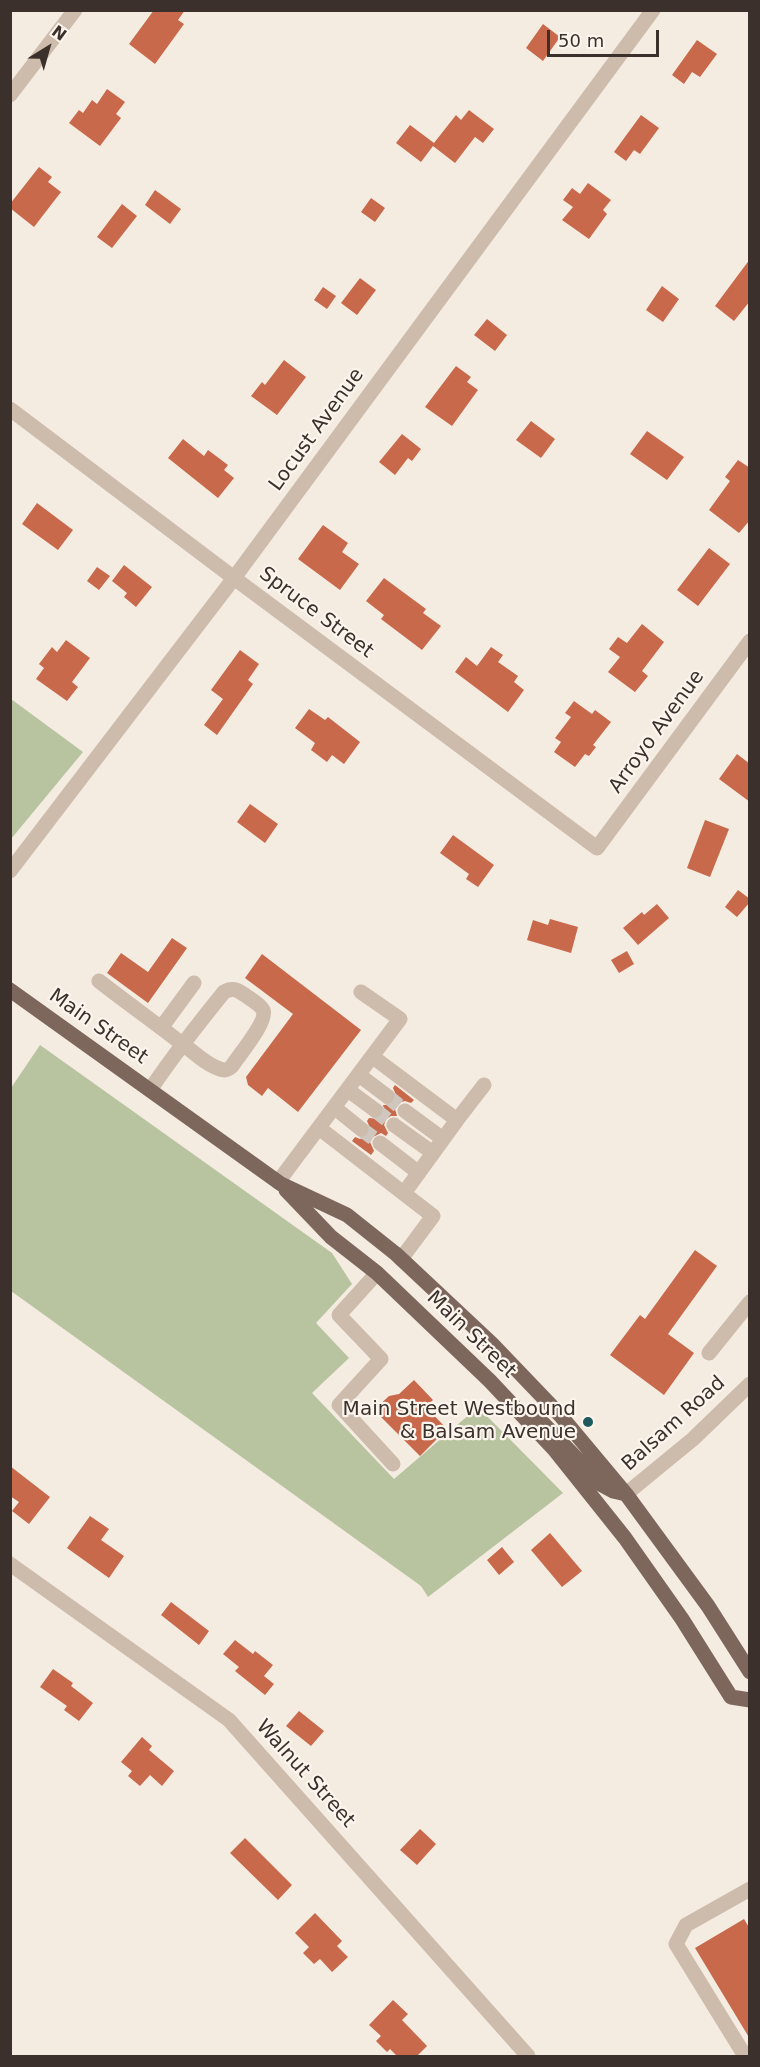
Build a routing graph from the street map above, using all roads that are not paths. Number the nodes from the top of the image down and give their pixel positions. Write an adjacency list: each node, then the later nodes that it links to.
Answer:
1 (75, 10): 3 (street)
2 (653, 10): 5 (street, Locust Avenue)
3 (10, 95)
4 (10, 409): 5 (street, Spruce Street)
5 (234, 578): 7 (street, Spruce Street); 8 (street, Locust Avenue)
6 (750, 641): 7 (street, Arroyo Avenue)
7 (597, 848)
8 (10, 871)
9 (99, 981): 13 (street)
10 (194, 983): 13 (street)
11 (10, 990): 18 (main road, Main Street)
12 (361, 992): 15 (street)
13 (161, 1028): 14 (street)
14 (183, 1044): 14 (street); 18 (street)
15 (373, 1057): 16 (street); 24 (street)
16 (359, 1075): 19 (street); 20 (street)
17 (484, 1085): 24 (street)
18 (150, 1090): 32 (main road, Main Street)
19 (348, 1090): 21 (street); 22 (street)
20 (387, 1096)
21 (335, 1108): 26 (street); 27 (street)
22 (375, 1110)
23 (405, 1111): 28 (street)
24 (457, 1120): 28 (street)
25 (394, 1125): 30 (street)
26 (319, 1128): 32 (street); 33 (street)
27 (361, 1129)
28 (443, 1139): 30 (street)
29 (380, 1143): 31 (street)
30 (433, 1153): 31 (street)
31 (419, 1173): 33 (street)
32 (278, 1182): 34 (main road, Main Street); 35 (main road, Main Street)
33 (404, 1193): 34 (street)
34 (401, 1259): 41 (main road, Main Street)
35 (377, 1273): 38 (main road, Main Street); 40 (street)
36 (750, 1302): 37 (street)
37 (709, 1353)
38 (490, 1381): 41 (main road); 44 (main road, Main Street)
39 (750, 1384): 41 (street, Balsam Road)
40 (393, 1464)
41 (626, 1494): 43 (main road, Main Street)
42 (10, 1564): 46 (street, Walnut Street)
43 (750, 1672)
44 (750, 1700)
45 (750, 1889): 47 (street)
46 (528, 2056)
47 (745, 2056)

